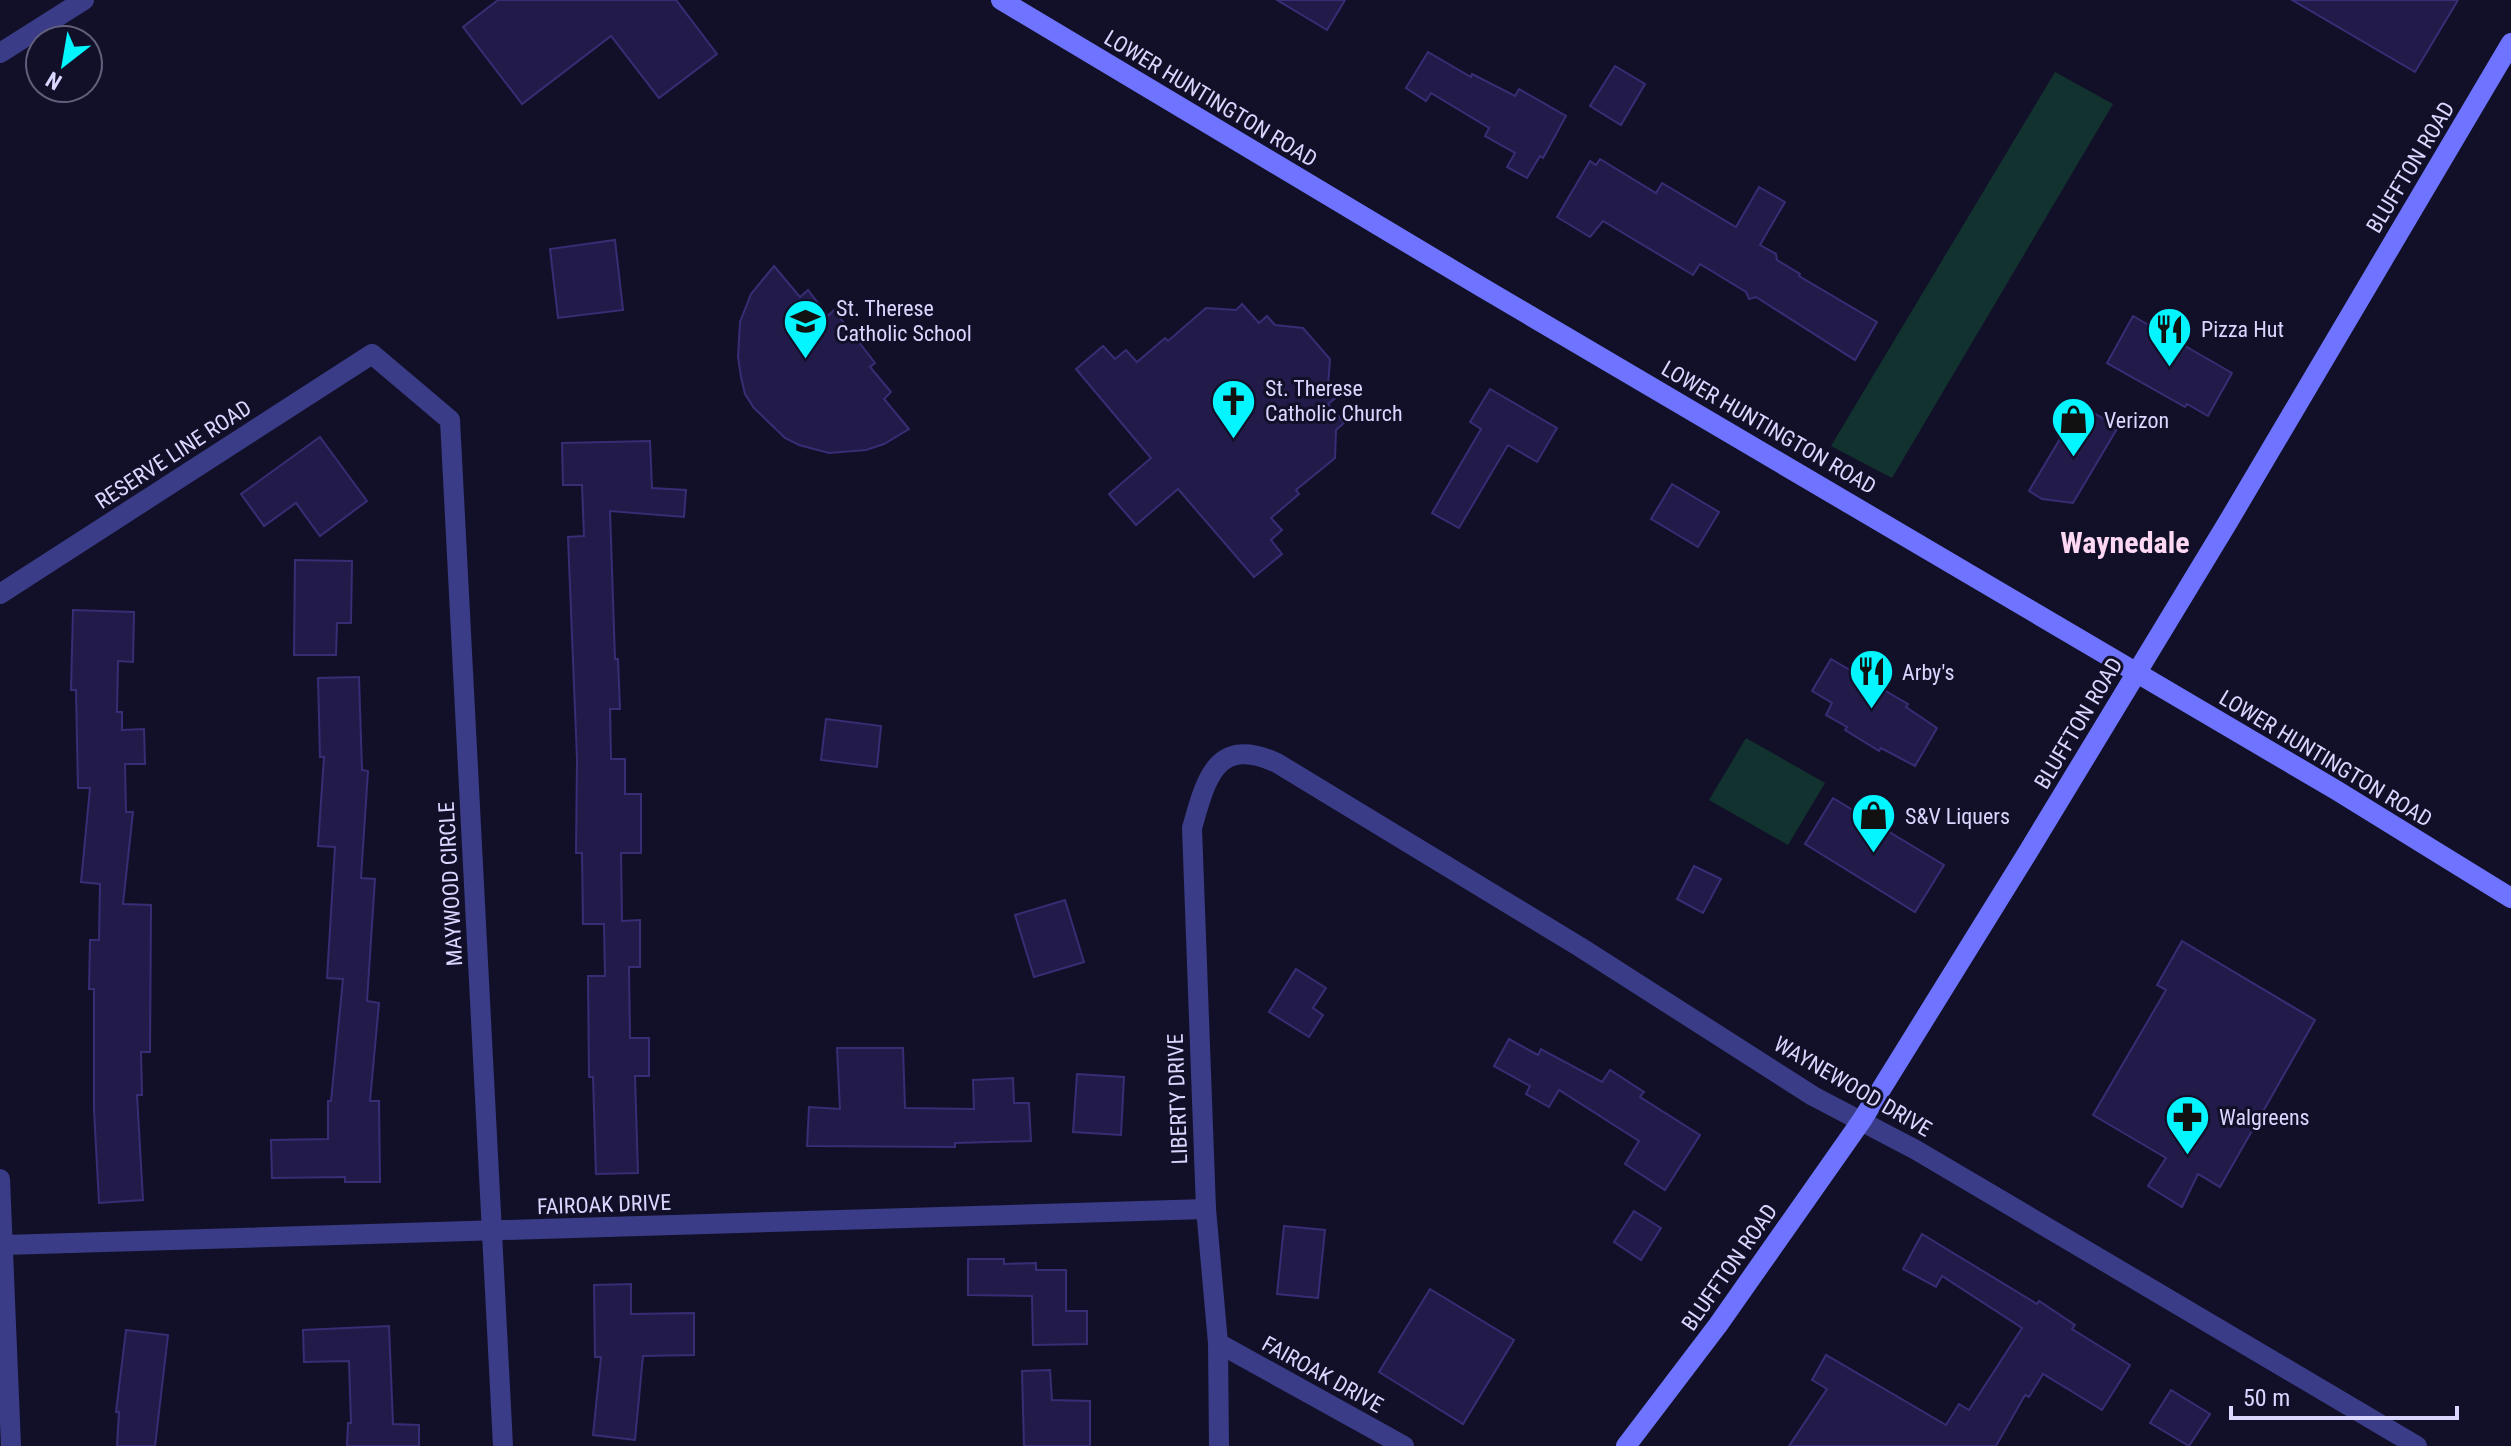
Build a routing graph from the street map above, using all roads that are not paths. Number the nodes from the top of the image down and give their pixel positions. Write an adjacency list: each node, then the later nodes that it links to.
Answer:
1 (84, 0): 4 (street)
2 (1001, 0): 7 (main road, LOWER HUNTINGTON ROAD)
3 (2511, 43): 7 (main road, BLUFFTON ROAD)
4 (0, 53)
5 (372, 354): 6 (street, RESERVE LINE ROAD); 13 (street, MAYWOOD CIRCLE)
6 (0, 594)
7 (2137, 673): 9 (main road, LOWER HUNTINGTON ROAD); 10 (main road, BLUFFTON ROAD)
8 (1225, 758): 10 (street, WAYNEWOOD DRIVE); 12 (street, LIBERTY DRIVE)
9 (2511, 898)
10 (1862, 1120): 20 (main road, BLUFFTON ROAD); 21 (street, WAYNEWOOD DRIVE)
11 (0, 1179): 14 (street)
12 (1206, 1209): 13 (street, FAIROAK DRIVE); 15 (street, LIBERTY DRIVE)
13 (492, 1231): 14 (street, FAIROAK DRIVE); 17 (street, MAYWOOD CIRCLE)
14 (4, 1245): 16 (street)
15 (1218, 1343): 18 (street, LIBERTY DRIVE); 19 (street, FAIROAK DRIVE)
16 (11, 1446)
17 (503, 1446)
18 (1219, 1446)
19 (1404, 1446)
20 (1626, 1446)
21 (2417, 1446)

